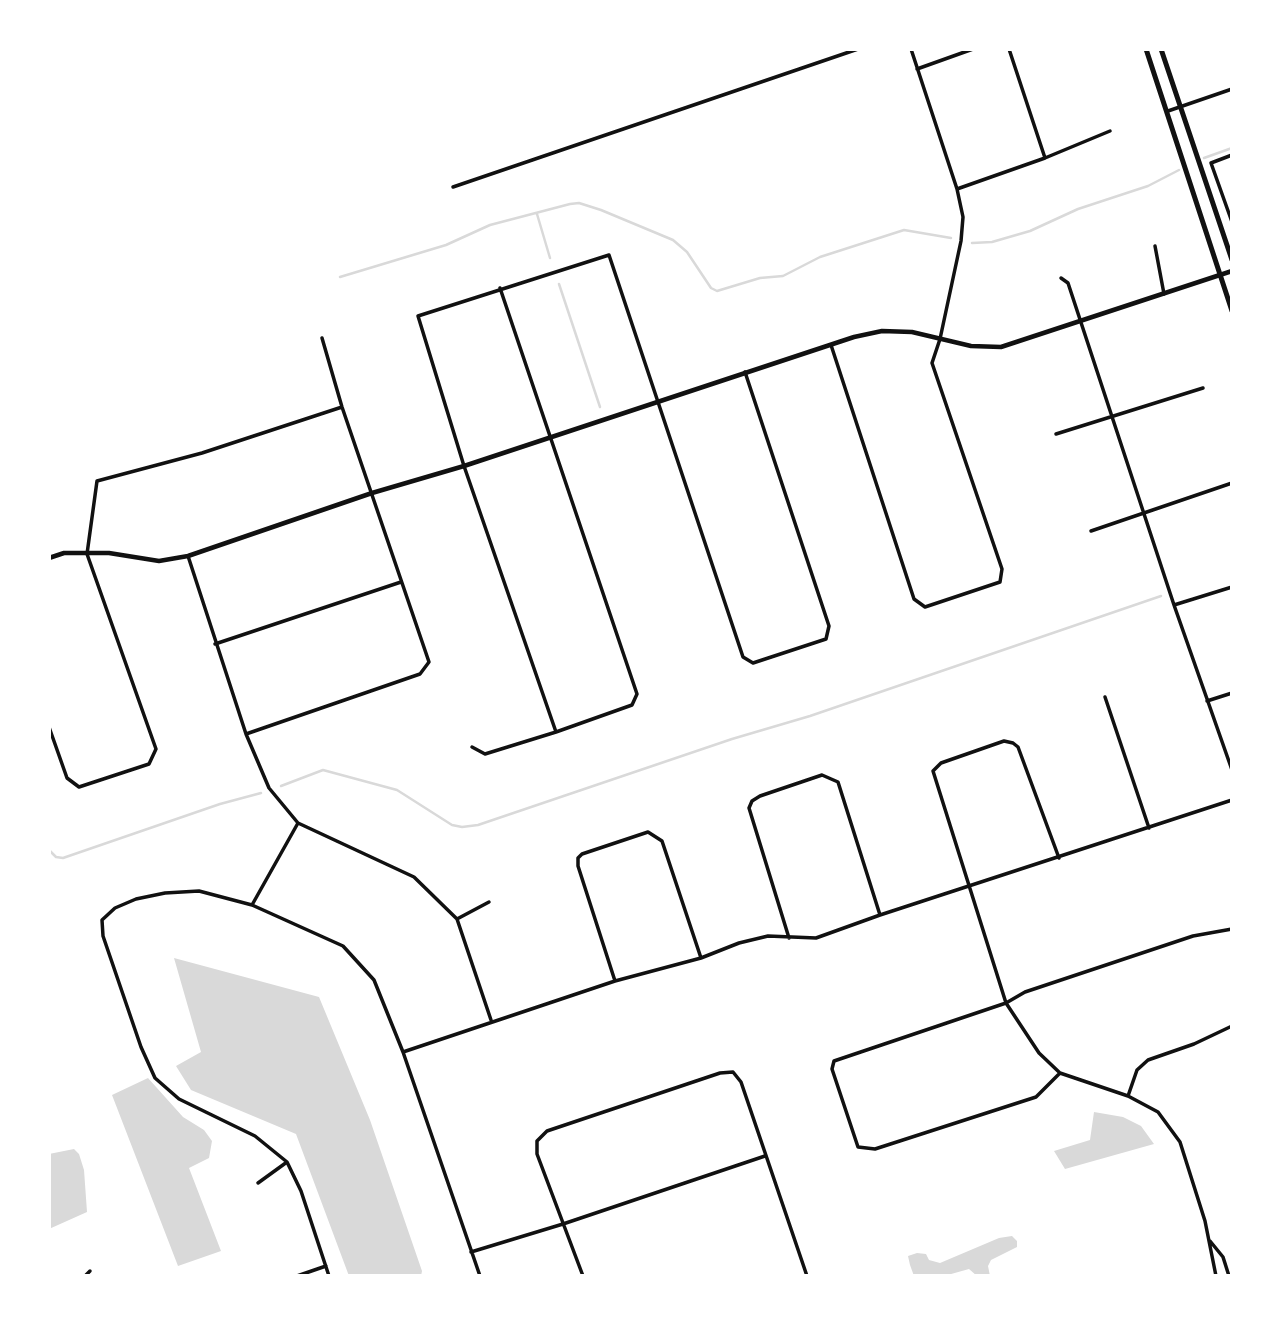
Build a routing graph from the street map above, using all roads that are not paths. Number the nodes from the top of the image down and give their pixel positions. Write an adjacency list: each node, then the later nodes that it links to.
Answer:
1 (858, 49): 14 (street)
2 (911, 49): 7 (street)
3 (973, 49): 7 (street)
4 (1009, 49): 13 (street)
5 (1146, 49): 10 (main road)
6 (1161, 49): 9 (main road)
7 (918, 69): 15 (street)
8 (1232, 89): 9 (street)
9 (1179, 107): 10 (street); 18 (main road)
10 (1168, 111): 20 (main road)
11 (1110, 131): 13 (street)
12 (1232, 155): 16 (street)
13 (1045, 158): 15 (street)
14 (453, 187)
15 (957, 189): 27 (street)
16 (1232, 222)
17 (1155, 246): 23 (street)
18 (1232, 260)
19 (1232, 271): 20 (street)
20 (1220, 275): 23 (street); 24 (main road)
21 (1061, 278): 25 (street)
22 (500, 288): 31 (street); 35 (street); 36 (street)
23 (1164, 294): 25 (street)
24 (1232, 311)
25 (1081, 321): 27 (street); 33 (street)
26 (322, 338): 32 (street)
27 (940, 339): 28 (street); 28 (street)
28 (831, 345): 29 (street)
29 (745, 372): 31 (street); 31 (street)
30 (1203, 388): 33 (street)
31 (657, 403): 35 (street)
32 (342, 407): 38 (street); 41 (street)
33 (1114, 416): 34 (street); 39 (street)
34 (1056, 434)
35 (551, 438): 36 (street); 52 (street)
36 (464, 466): 38 (street); 52 (street)
37 (1232, 483): 39 (street)
38 (372, 493): 42 (street); 44 (street)
39 (1144, 513): 40 (street); 46 (street)
40 (1091, 531)
41 (88, 554): 42 (street); 43 (street); 51 (street)
42 (188, 556): 47 (street)
43 (49, 558)
44 (401, 582): 47 (street); 53 (street)
45 (1232, 587): 46 (street)
46 (1174, 605): 50 (street)
47 (215, 644): 53 (street)
48 (1232, 693): 50 (street)
49 (1105, 697): 58 (street)
50 (1207, 701): 55 (street)
51 (49, 727)
52 (556, 732): 54 (street)
53 (246, 734): 57 (street)
54 (472, 747)
55 (1232, 770)
56 (1232, 800): 58 (street)
57 (298, 823): 62 (street); 64 (street)
58 (1150, 828): 59 (street)
59 (1059, 858): 60 (street); 60 (street)
60 (969, 886): 63 (street); 69 (street)
61 (488, 902): 64 (street)
62 (252, 905): 72 (street); 76 (street)
63 (880, 915): 66 (street); 66 (street)
64 (457, 919): 70 (street)
65 (1232, 929): 69 (street)
66 (789, 938): 67 (street)
67 (701, 958): 68 (street); 68 (street)
68 (615, 981): 70 (street)
69 (1006, 1003): 73 (street); 73 (street)
70 (492, 1021): 72 (street)
71 (1232, 1026): 74 (street)
72 (403, 1052): 80 (street)
73 (1060, 1073): 74 (street)
74 (1128, 1096): 79 (street)
75 (765, 1156): 78 (street); 78 (street); 88 (street)
76 (287, 1162): 77 (street); 81 (street)
77 (258, 1183)
78 (563, 1224): 80 (street); 87 (street)
79 (1209, 1240): 89 (street); 90 (street)
80 (471, 1252): 86 (street)
81 (326, 1266): 84 (street); 85 (street)
82 (90, 1270): 83 (street)
83 (85, 1276)
84 (297, 1276)
85 (329, 1276)
86 (480, 1276)
87 (583, 1276)
88 (807, 1276)
89 (1216, 1276)
90 (1229, 1276)

